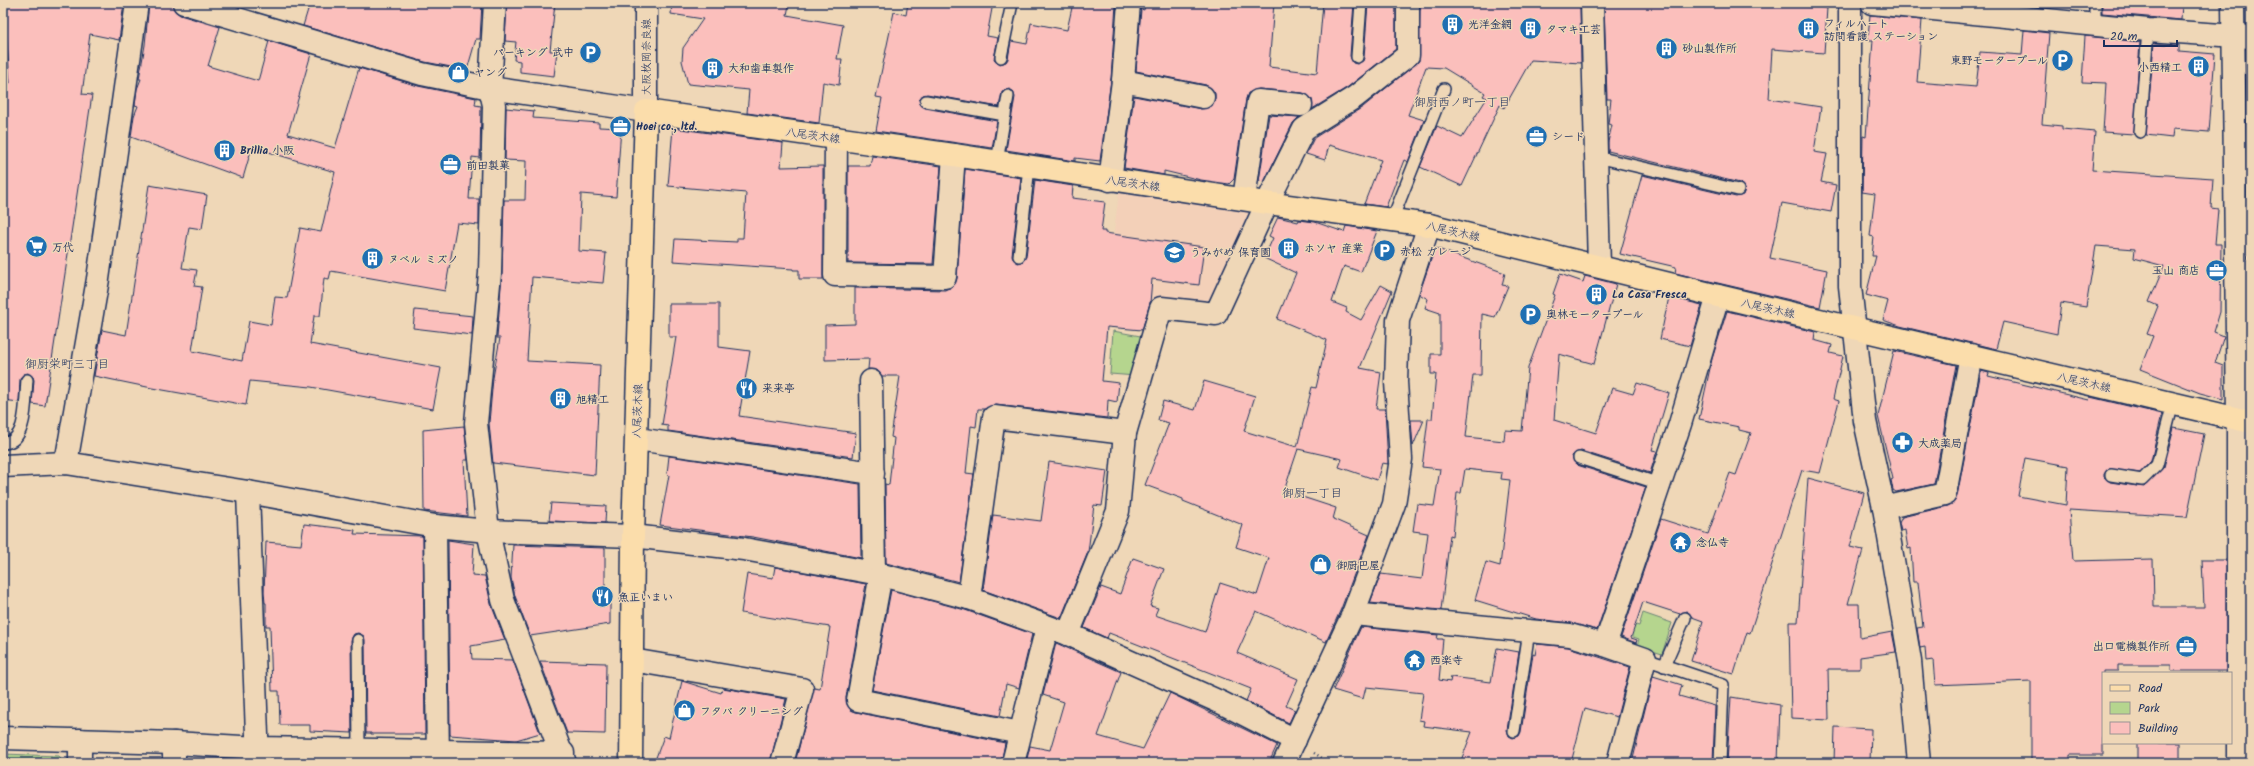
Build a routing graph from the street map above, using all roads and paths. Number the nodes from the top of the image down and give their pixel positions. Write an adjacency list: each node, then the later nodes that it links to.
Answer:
1 (136, 3): 53 (street)
2 (184, 3): 20 (street)
3 (495, 3): 20 (street)
4 (646, 3): 26 (street, 大阪枚岡奈良線)
5 (1012, 3): 17 (lane)
6 (1129, 3): 19 (street)
7 (1361, 3): 18 (lane)
8 (1408, 3): 37 (street)
9 (1592, 3): 31 (street)
10 (1850, 3): 43 (street)
11 (1872, 3): 14 (street)
12 (2095, 3): 14 (lane)
13 (2233, 3): 16 (street)
14 (2095, 25): 15 (street)
15 (2148, 30): 16 (street); 28 (lane)
16 (2242, 37): 48 (street)
17 (1001, 57)
18 (1357, 57)
19 (1123, 81): 23 (street); 34 (street)
20 (490, 88): 26 (street); 62 (street)
21 (1444, 89): 38 (lane)
22 (1008, 96): 27 (lane)
23 (1203, 97)
24 (926, 101): 27 (lane)
25 (1301, 105): 36 (street)
26 (646, 111): 29 (main road, 八尾茨木線); 50 (main road, 八尾茨木線)
27 (1005, 115): 32 (lane)
28 (2140, 132)
29 (836, 138): 30 (main road, 八尾茨木線); 30 (street)
30 (954, 155): 32 (main road, 八尾茨木線)
31 (1597, 157): 35 (lane); 41 (street)
32 (997, 162): 33 (main road, 八尾茨木線)
33 (1030, 167): 34 (main road, 八尾茨木線); 40 (lane)
34 (1110, 180): 36 (main road, 八尾茨木線)
35 (1738, 190)
36 (1244, 199): 37 (main road, 八尾茨木線)
37 (1267, 204): 38 (main road, 八尾茨木線); 49 (street)
38 (1392, 220): 39 (main road, 八尾茨木線)
39 (1429, 224): 41 (main road, 八尾茨木線); 66 (street)
40 (1019, 256)
41 (1599, 266): 42 (main road, 八尾茨木線)
42 (1718, 296): 43 (main road, 八尾茨木線); 57 (street)
43 (1854, 327): 44 (main road, 八尾茨木線); 59 (street)
44 (1971, 355): 47 (main road, 八尾茨木線); 59 (street)
45 (27, 380): 51 (lane)
46 (871, 381): 55 (street)
47 (2173, 403): 48 (main road, 八尾茨木線); 56 (lane)
48 (2245, 420): 61 (street)
49 (1125, 433): 65 (street); 71 (street)
50 (636, 439): 55 (street); 63 (main road, 八尾茨木線)
51 (3, 443)
52 (1579, 458): 57 (lane)
53 (66, 463): 54 (street); 58 (street)
54 (3, 466)
55 (873, 473): 64 (street)
56 (2111, 475)
57 (1660, 484): 73 (street)
58 (248, 492): 60 (street); 84 (street)
59 (1884, 508): 94 (street)
60 (435, 526): 62 (street); 85 (street)
61 (2244, 529): 68 (street)
62 (488, 531): 63 (street); 86 (street)
63 (633, 536): 64 (street); 74 (main road, 八尾茨木線)
64 (878, 574): 65 (street); 77 (street)
65 (969, 598): 69 (street)
66 (1353, 614): 70 (street); 80 (street)
67 (1685, 618): 75 (lane)
68 (2244, 625): 83 (street)
69 (1047, 627): 71 (street); 77 (street)
70 (1529, 631): 73 (street); 76 (lane)
71 (1068, 634): 80 (street)
72 (358, 640): 81 (lane)
73 (1605, 645): 75 (street)
74 (632, 660): 88 (main road, 八尾茨木線); 89 (street)
75 (1655, 663): 92 (street); 93 (lane)
76 (1514, 731)
77 (1020, 733): 90 (street)
78 (3, 738): 79 (street)
79 (80, 740): 82 (street); 87 (street)
80 (1295, 740): 91 (street)
81 (359, 749): 84 (street); 85 (street)
82 (174, 753): 84 (street)
83 (2242, 754)
84 (258, 756)
85 (439, 756): 86 (street)
86 (564, 758)
87 (80, 763)
88 (631, 763)
89 (782, 763)
90 (1013, 763)
91 (1284, 763)
92 (1618, 763)
93 (1720, 763)
94 (1920, 763)

